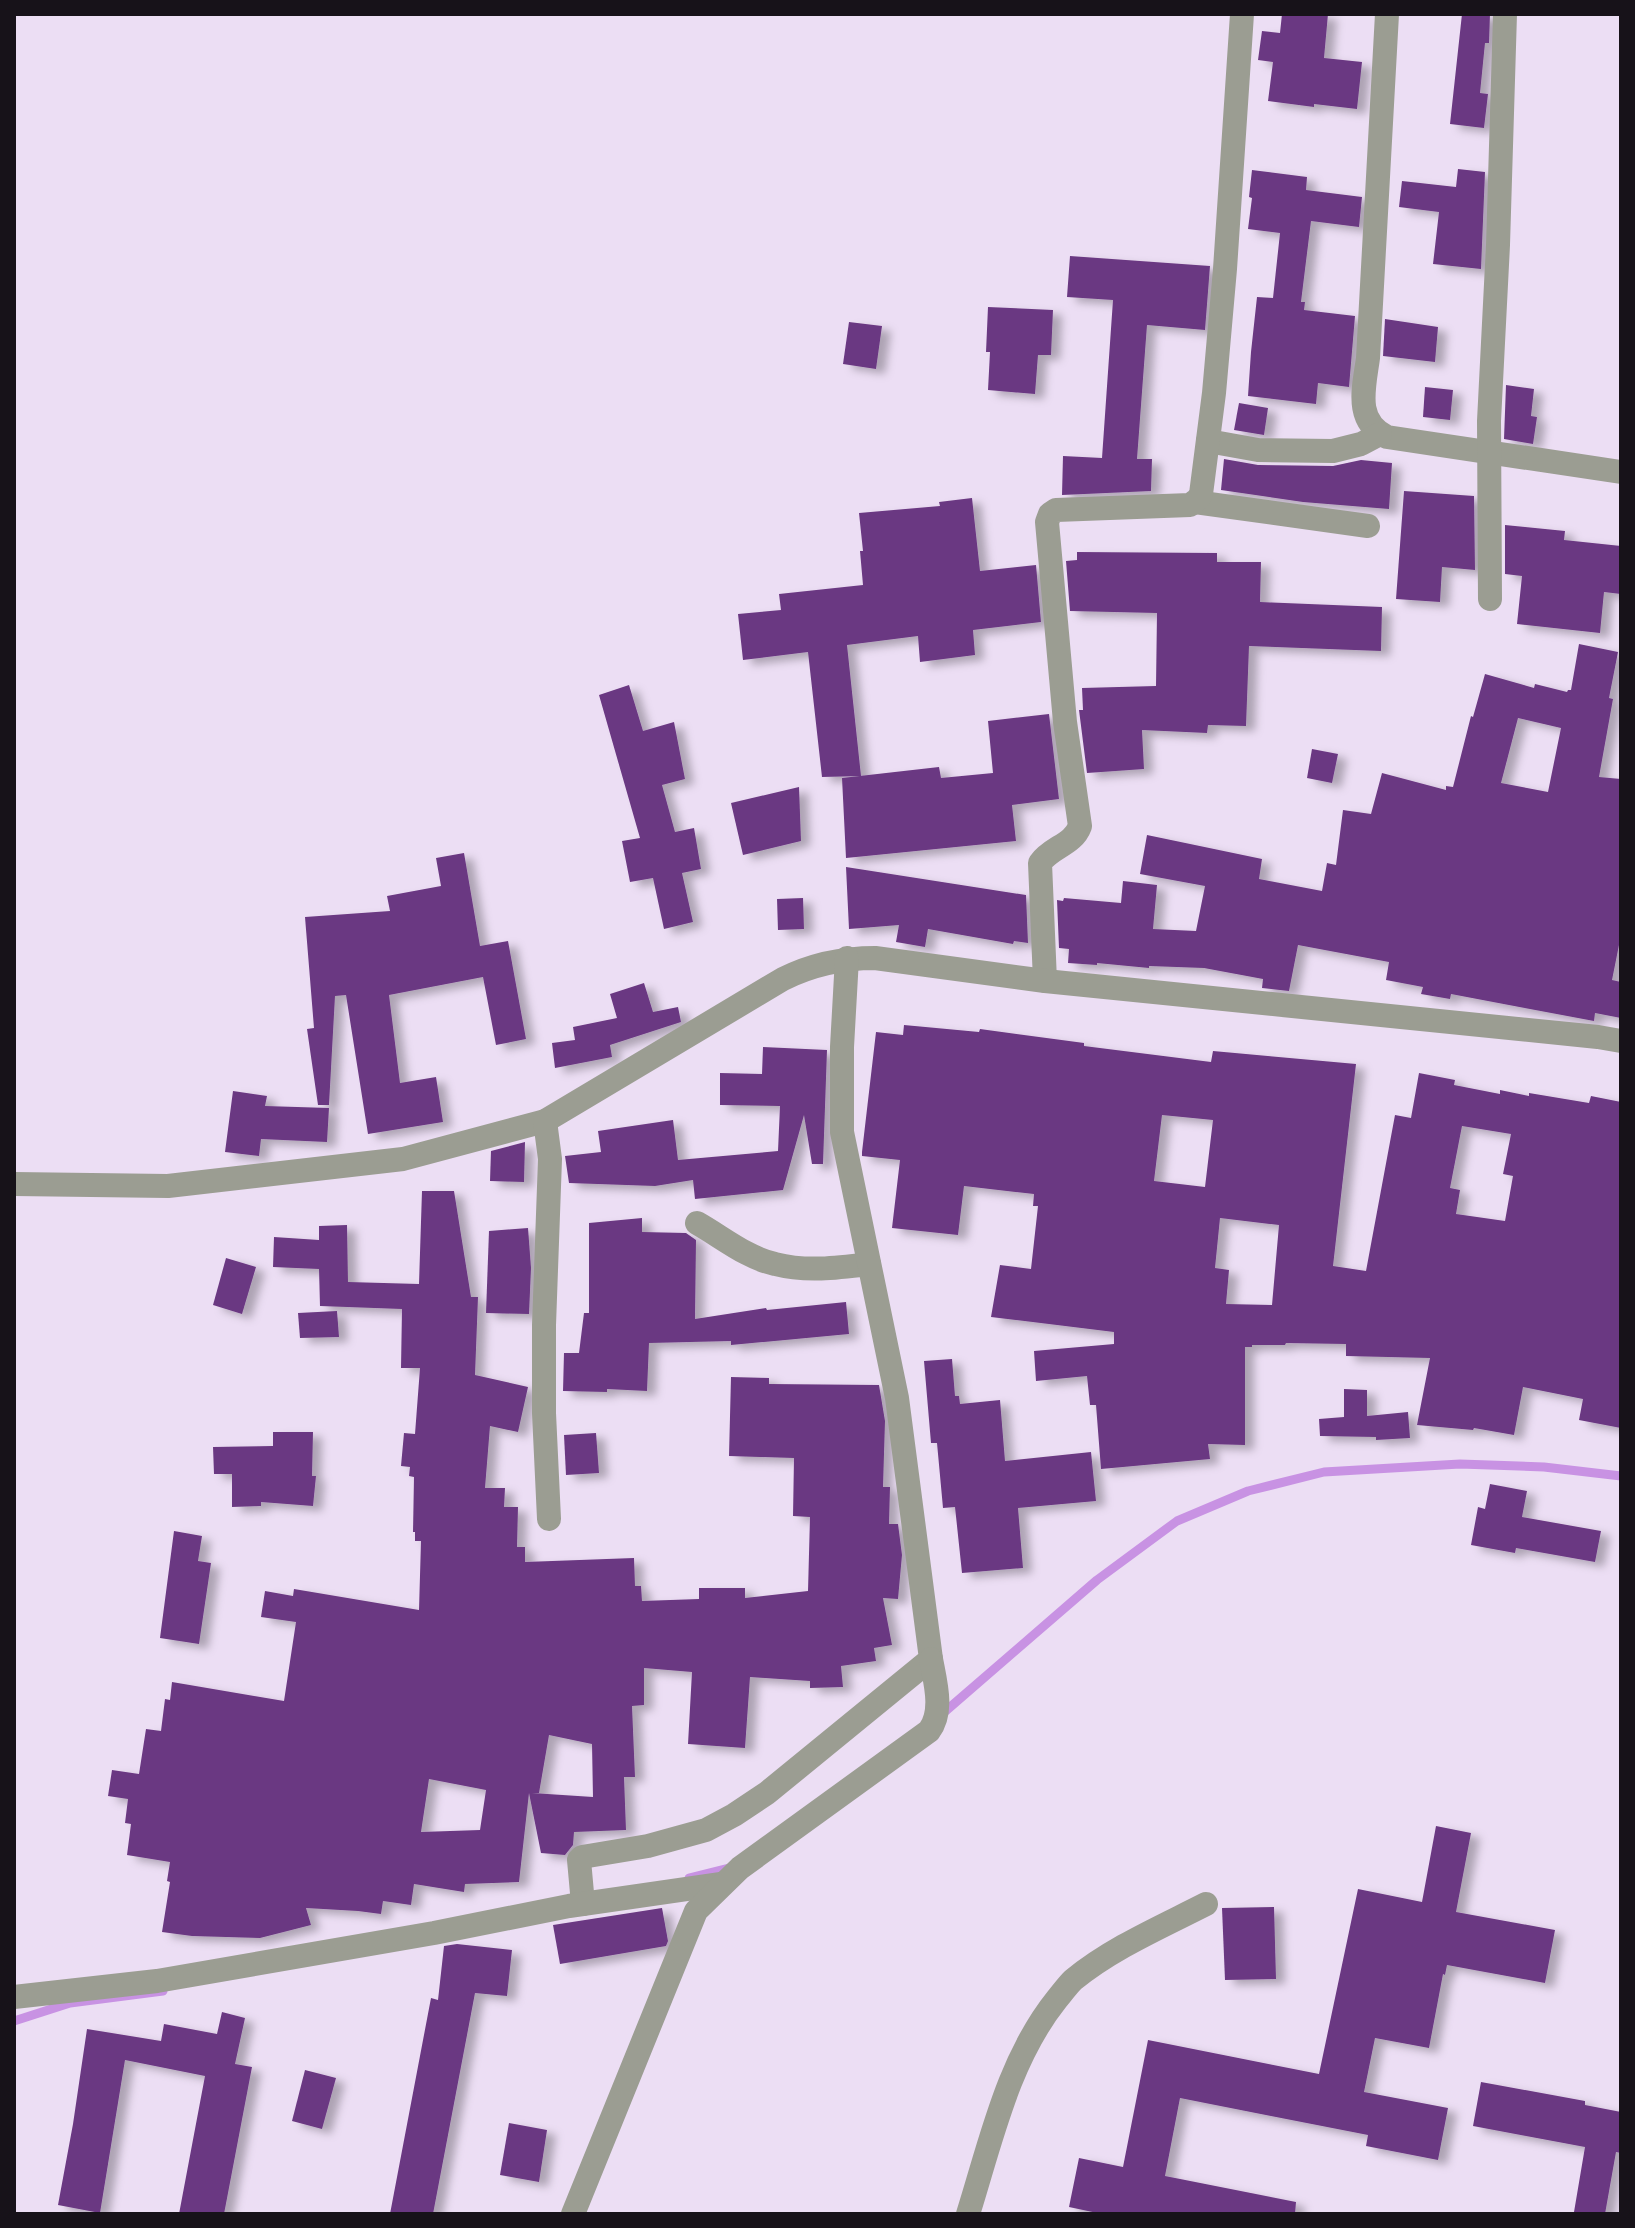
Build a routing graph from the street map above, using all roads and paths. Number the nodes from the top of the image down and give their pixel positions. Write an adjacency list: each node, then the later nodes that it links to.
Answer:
1 (1242, 14): 5 (street)
2 (1387, 14): 4 (street)
3 (1505, 14): 6 (street)
4 (1380, 434): 5 (street); 6 (street)
5 (1208, 441): 8 (street)
6 (1489, 453): 7 (street); 10 (street)
7 (1621, 472)
8 (1195, 502): 9 (street); 12 (street)
9 (1368, 526)
10 (1490, 599)
11 (847, 958): 12 (street); 14 (street); 17 (street)
12 (1045, 981): 13 (street)
13 (1621, 1041)
14 (545, 1121): 15 (street); 18 (street)
15 (14, 1184)
16 (697, 1223): 17 (street)
17 (869, 1264): 19 (street)
18 (549, 1519)
19 (932, 1666): 20 (street); 21 (street)
20 (721, 1884): 21 (street); 24 (street)
21 (582, 1895): 23 (street)
22 (1206, 1904): 25 (street)
23 (14, 1997)
24 (573, 2214)
25 (968, 2214)

